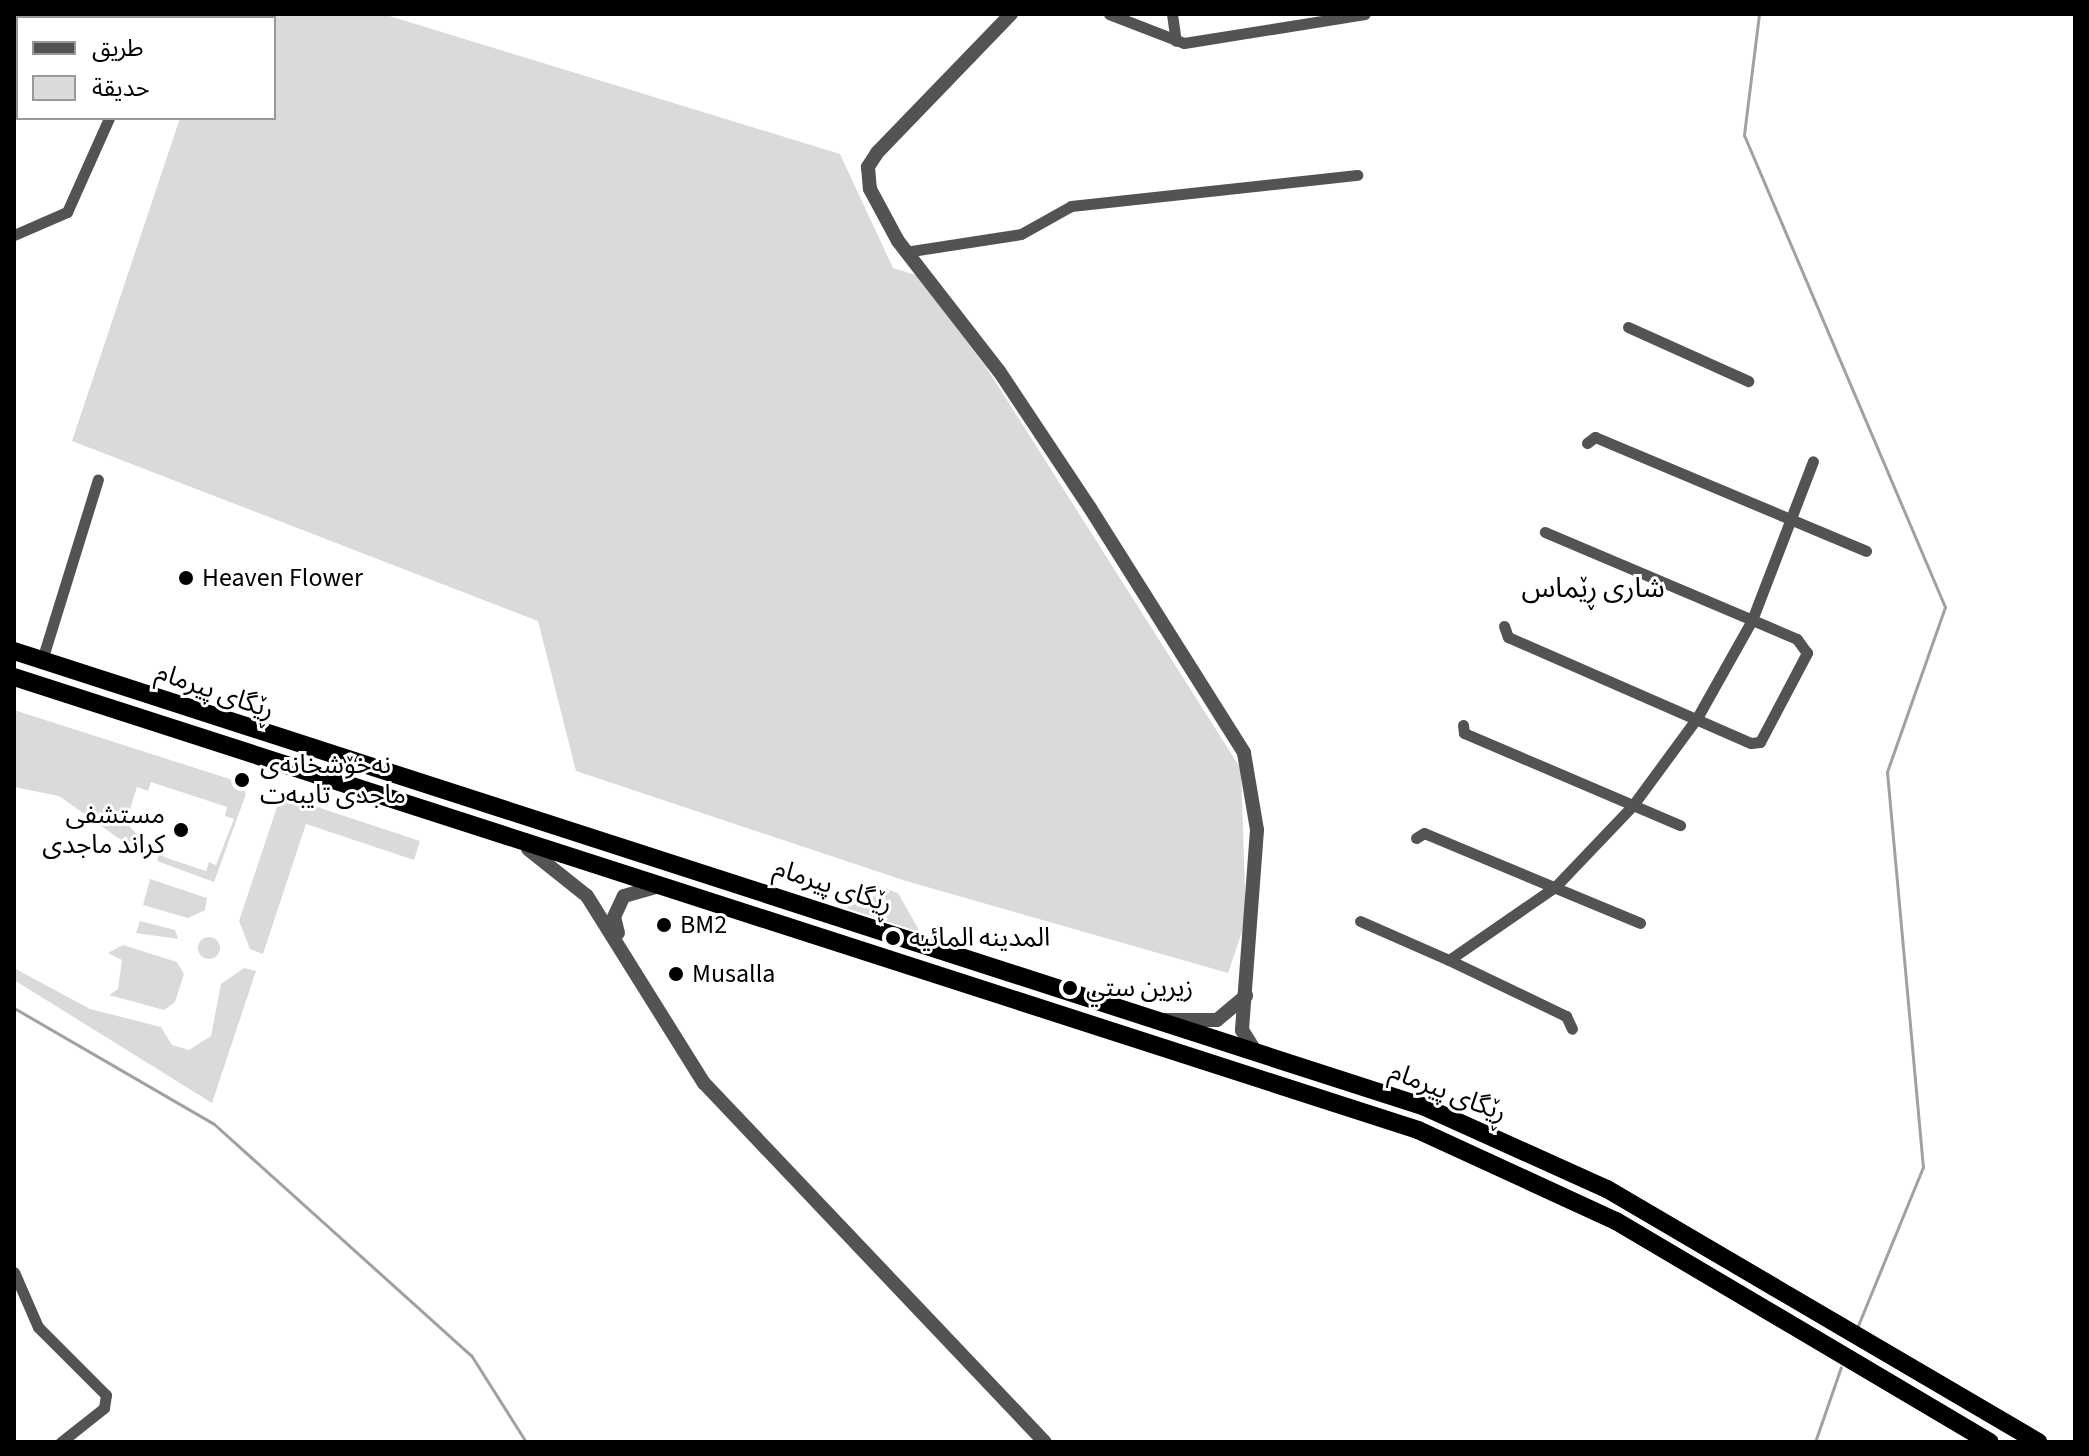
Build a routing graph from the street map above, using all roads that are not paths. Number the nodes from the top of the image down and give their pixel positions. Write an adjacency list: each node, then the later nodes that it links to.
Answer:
1 (1011, 14): 9 (street)
2 (1109, 14): 5 (street)
3 (1172, 14): 5 (street)
4 (1365, 14): 5 (street)
5 (1176, 41)
6 (108, 120): 8 (street)
7 (1357, 175): 9 (street)
8 (14, 235)
9 (905, 252): 39 (street)
10 (1628, 327): 11 (street)
11 (1748, 381)
12 (1587, 443): 15 (street)
13 (1813, 461): 15 (street)
14 (98, 479): 21 (street)
15 (1792, 516): 17 (street); 18 (street)
16 (1545, 532): 18 (street)
17 (1866, 551)
18 (1752, 620): 23 (street); 23 (street)
19 (1504, 626): 23 (street)
20 (14, 651): 21 (highway, ڕێگای پیرمام)
21 (42, 660): 25 (highway, ڕێگای پیرمام)
22 (14, 677): 26 (highway, ڕێگای پیرمام)
23 (1697, 718): 27 (street)
24 (1463, 725): 27 (street)
25 (341, 761): 26 (highway); 33 (highway, ڕێگای پیرمام)
26 (334, 783): 30 (highway, ڕێگای پیرمام)
27 (1633, 805): 28 (street); 32 (street)
28 (1680, 825)
29 (1416, 838): 32 (street)
30 (517, 843): 31 (highway, ڕێگای پیرمام); 36 (street)
31 (666, 887): 36 (street); 37 (highway, ڕێگای پیرمام)
32 (1555, 887): 35 (street); 38 (street)
33 (856, 921): 37 (highway); 40 (highway, ڕێگای پیرمام)
34 (1360, 921): 38 (street)
35 (1640, 923)
36 (623, 945): 45 (street)
37 (856, 947): 46 (highway, ڕێگای پیرمام)
38 (1449, 960): 41 (street)
39 (1246, 996): 40 (street); 42 (street)
40 (1159, 1020): 42 (highway, ڕێگای پیرمام)
41 (1572, 1029)
42 (1256, 1052): 47 (highway, ڕێگای پیرمام)
43 (14, 1272): 44 (street)
44 (61, 1442)
45 (1045, 1442)
46 (1989, 1442)
47 (2038, 1442)

